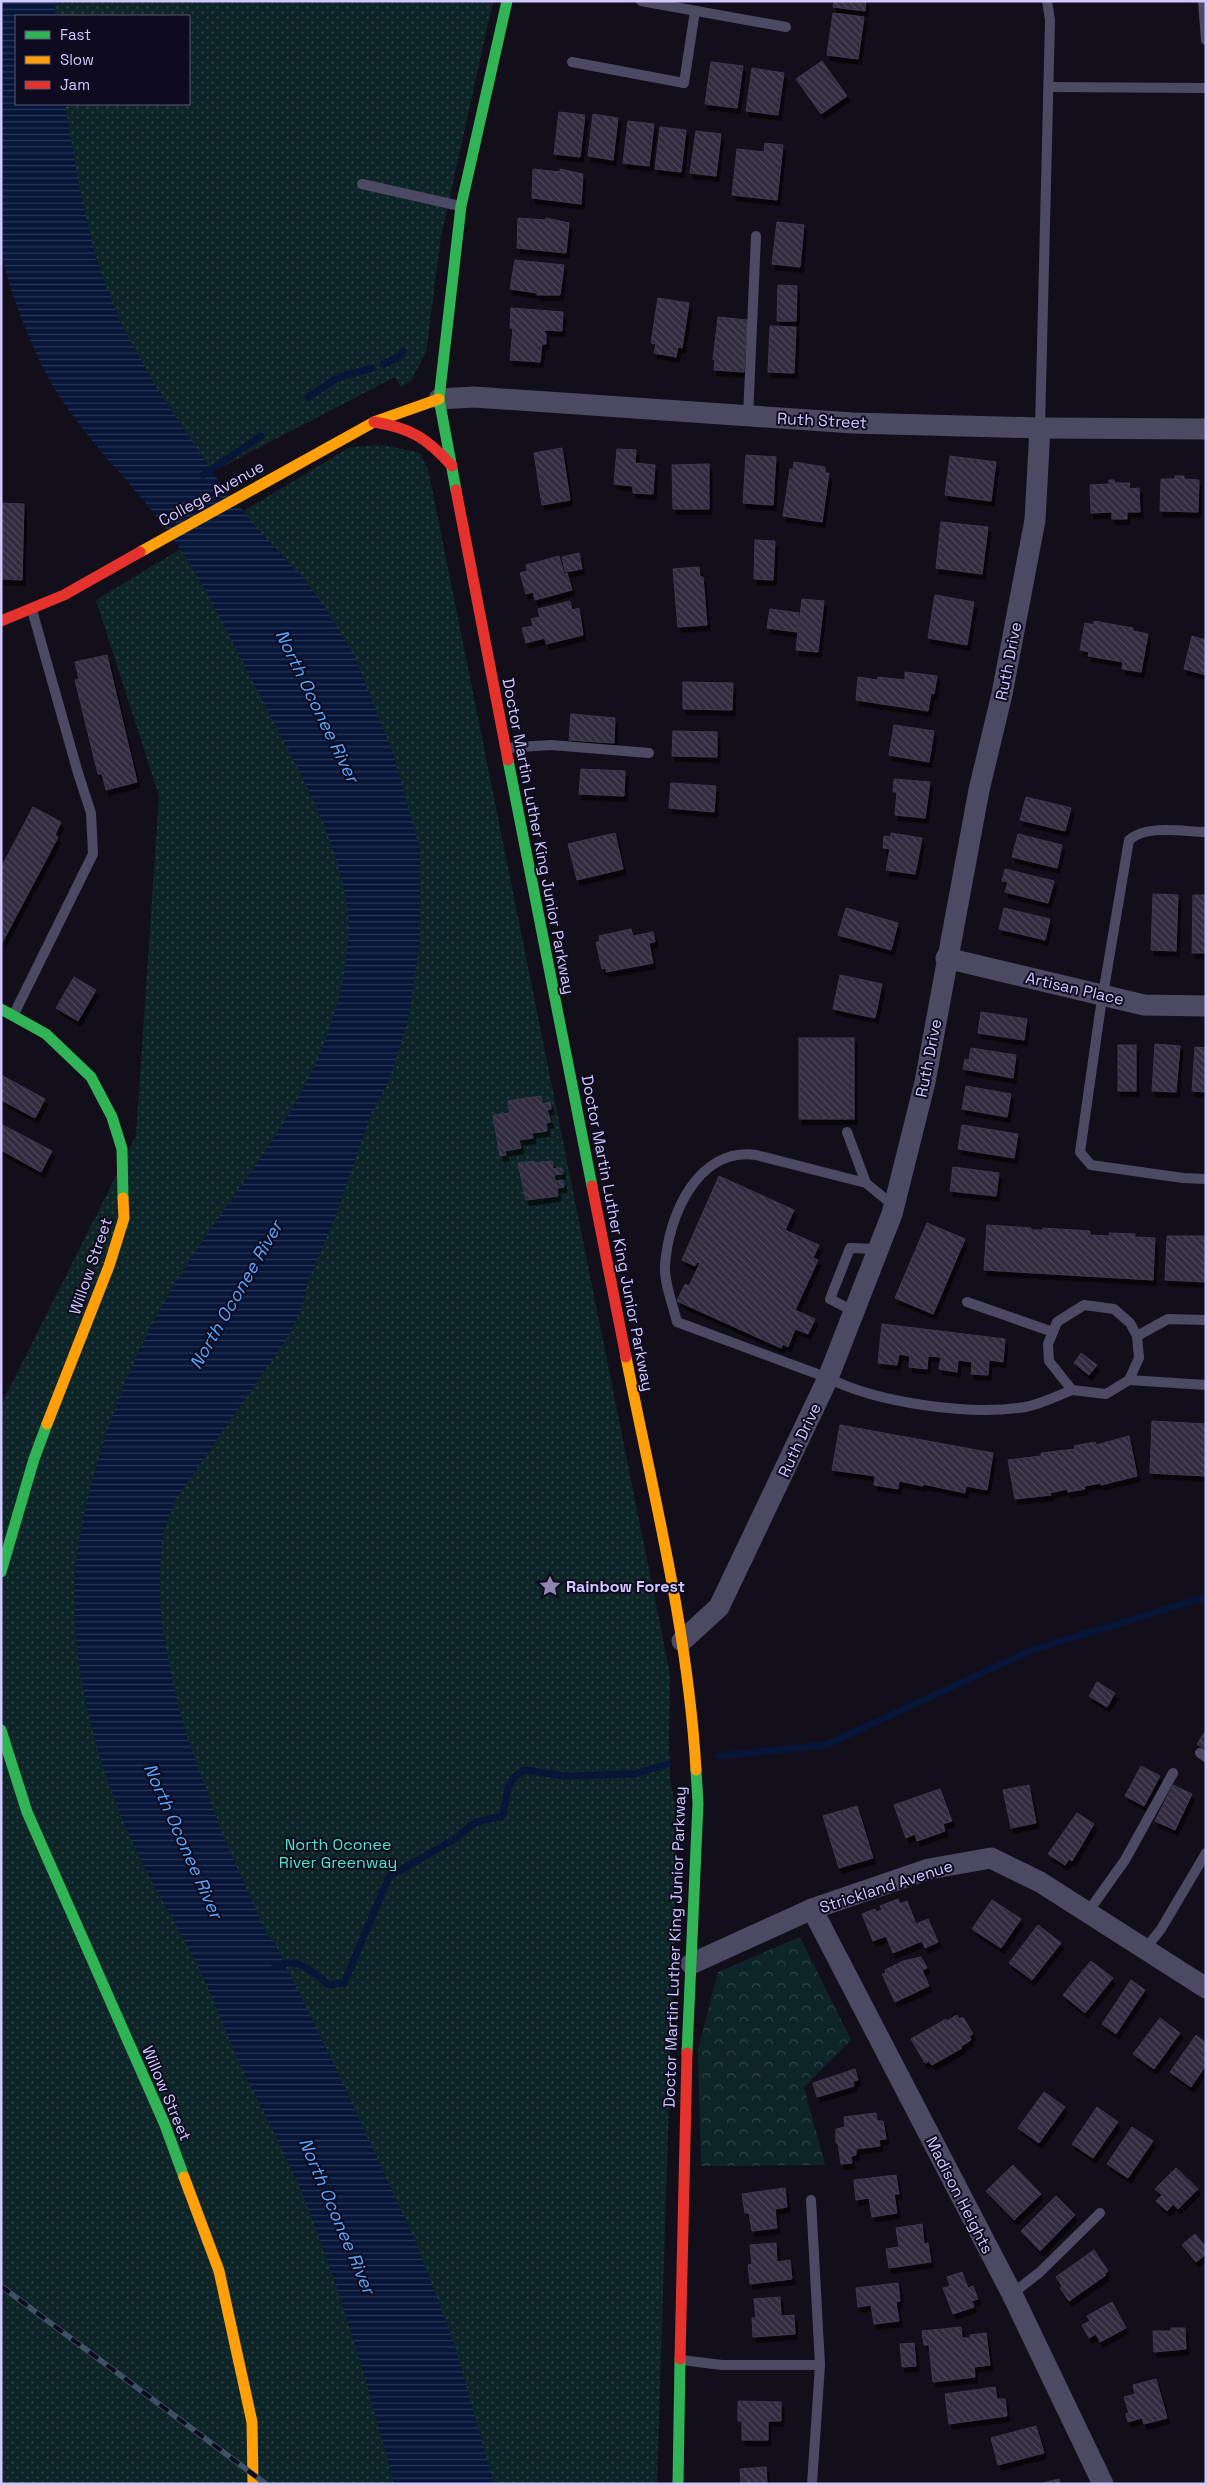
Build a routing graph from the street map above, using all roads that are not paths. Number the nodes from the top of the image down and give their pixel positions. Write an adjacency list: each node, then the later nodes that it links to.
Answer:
1 (507, 1): 12 (main road, Doctor Martin Luther King Junior Parkway)
2 (641, 1): 5 (lane)
3 (1047, 1): 9 (lane)
4 (1203, 1): 7 (lane)
5 (695, 11): 6 (lane); 8 (lane)
6 (786, 27)
7 (1206, 40)
8 (572, 62)
9 (1049, 87): 10 (lane); 17 (lane)
10 (1206, 88)
11 (362, 184): 12 (lane)
12 (461, 206): 14 (main road, Doctor Martin Luther King Junior Parkway)
13 (756, 236): 15 (lane)
14 (438, 399): 15 (street, Ruth Street); 16 (main road, College Avenue); 19 (main road, Doctor Martin Luther King Junior Parkway)
15 (748, 417): 17 (street, Ruth Street)
16 (374, 422): 19 (main road); 20 (main road, College Avenue)
17 (1040, 428): 18 (street, Ruth Street); 25 (street, Ruth Drive)
18 (1206, 429)
19 (452, 467): 22 (main road, Doctor Martin Luther King Junior Parkway)
20 (32, 609): 21 (main road, College Avenue); 29 (lane)
21 (1, 621)
22 (505, 748): 23 (lane); 43 (main road, Doctor Martin Luther King Junior Parkway)
23 (649, 753)
24 (1206, 832): 26 (lane)
25 (946, 958): 26 (street, Artisan Place); 33 (street, Ruth Drive)
26 (1103, 994): 27 (street, Artisan Place); 31 (lane)
27 (1206, 1006)
28 (1, 1009): 29 (main road, Willow Street)
29 (13, 1016): 42 (main road, Willow Street)
30 (847, 1132): 32 (lane)
31 (1206, 1179)
32 (866, 1183): 33 (lane); 38 (lane)
33 (894, 1206): 38 (street, Ruth Drive)
34 (967, 1302): 36 (lane)
35 (1206, 1320): 37 (lane)
36 (1053, 1332): 37 (lane); 41 (lane)
37 (1137, 1336): 39 (lane)
38 (828, 1378): 41 (lane); 43 (street, Ruth Drive)
39 (1128, 1380): 40 (lane); 41 (lane)
40 (1206, 1384)
41 (1072, 1390)
42 (1, 1572)
43 (682, 1641): 50 (main road, Doctor Martin Luther King Junior Parkway)
44 (1, 1730): 57 (main road, Willow Street)
45 (1173, 1773): 48 (lane)
46 (1206, 1854): 49 (lane)
47 (812, 1910): 48 (street, Strickland Avenue); 50 (street, Strickland Avenue); 54 (street, Madison Heights)
48 (1088, 1912): 49 (street, Strickland Avenue)
49 (1146, 1948): 51 (street, Strickland Avenue)
50 (691, 1964): 55 (main road, Doctor Martin Luther King Junior Parkway)
51 (1206, 1988)
52 (811, 2200): 56 (lane)
53 (1100, 2213): 54 (lane)
54 (1012, 2294): 60 (street, Madison Heights)
55 (680, 2360): 56 (lane); 58 (main road, Doctor Martin Luther King Junior Parkway)
56 (820, 2365): 59 (lane)
57 (253, 2484)
58 (678, 2484)
59 (812, 2484)
60 (1103, 2484)

